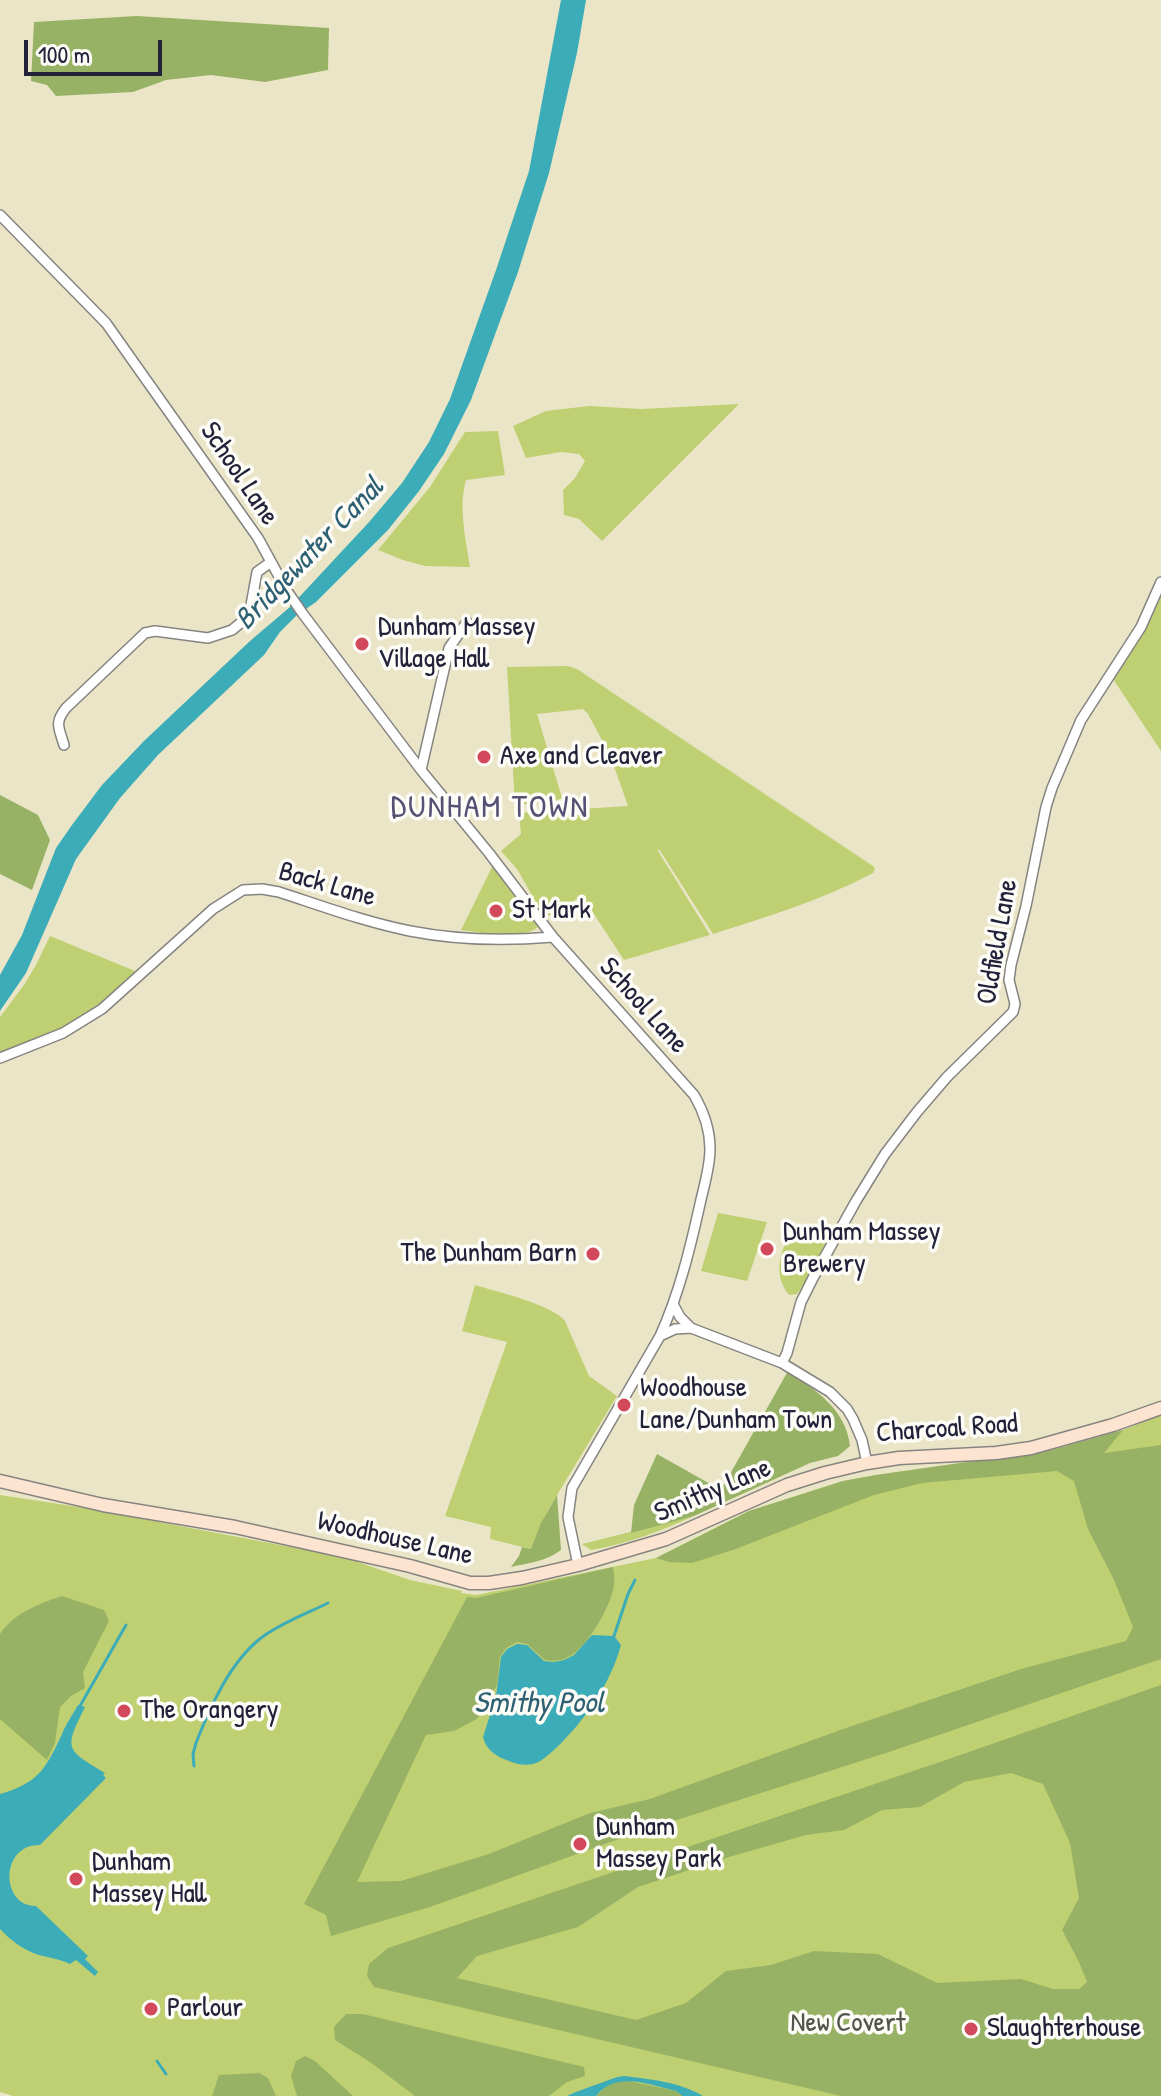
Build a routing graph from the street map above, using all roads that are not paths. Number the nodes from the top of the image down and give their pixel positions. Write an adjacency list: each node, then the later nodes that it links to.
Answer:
1 (0, 215): 2 (street, School Lane)
2 (271, 562): 5 (street); 6 (street, School Lane)
3 (1161, 582): 12 (street, Oldfield Lane)
4 (467, 622): 6 (street)
5 (64, 745)
6 (421, 770): 7 (street, School Lane)
7 (553, 937): 8 (street, Back Lane); 9 (street, School Lane)
8 (0, 1058)
9 (673, 1304): 10 (street); 11 (street, School Lane)
10 (691, 1328): 11 (street); 12 (street, Charcoal Road)
11 (660, 1336): 16 (street)
12 (782, 1363): 14 (street, Charcoal Road)
13 (1161, 1408): 14 (main road, Charcoal Road)
14 (867, 1463): 16 (main road, Smithy Lane)
15 (0, 1481): 16 (main road, Woodhouse Lane)
16 (578, 1565)

